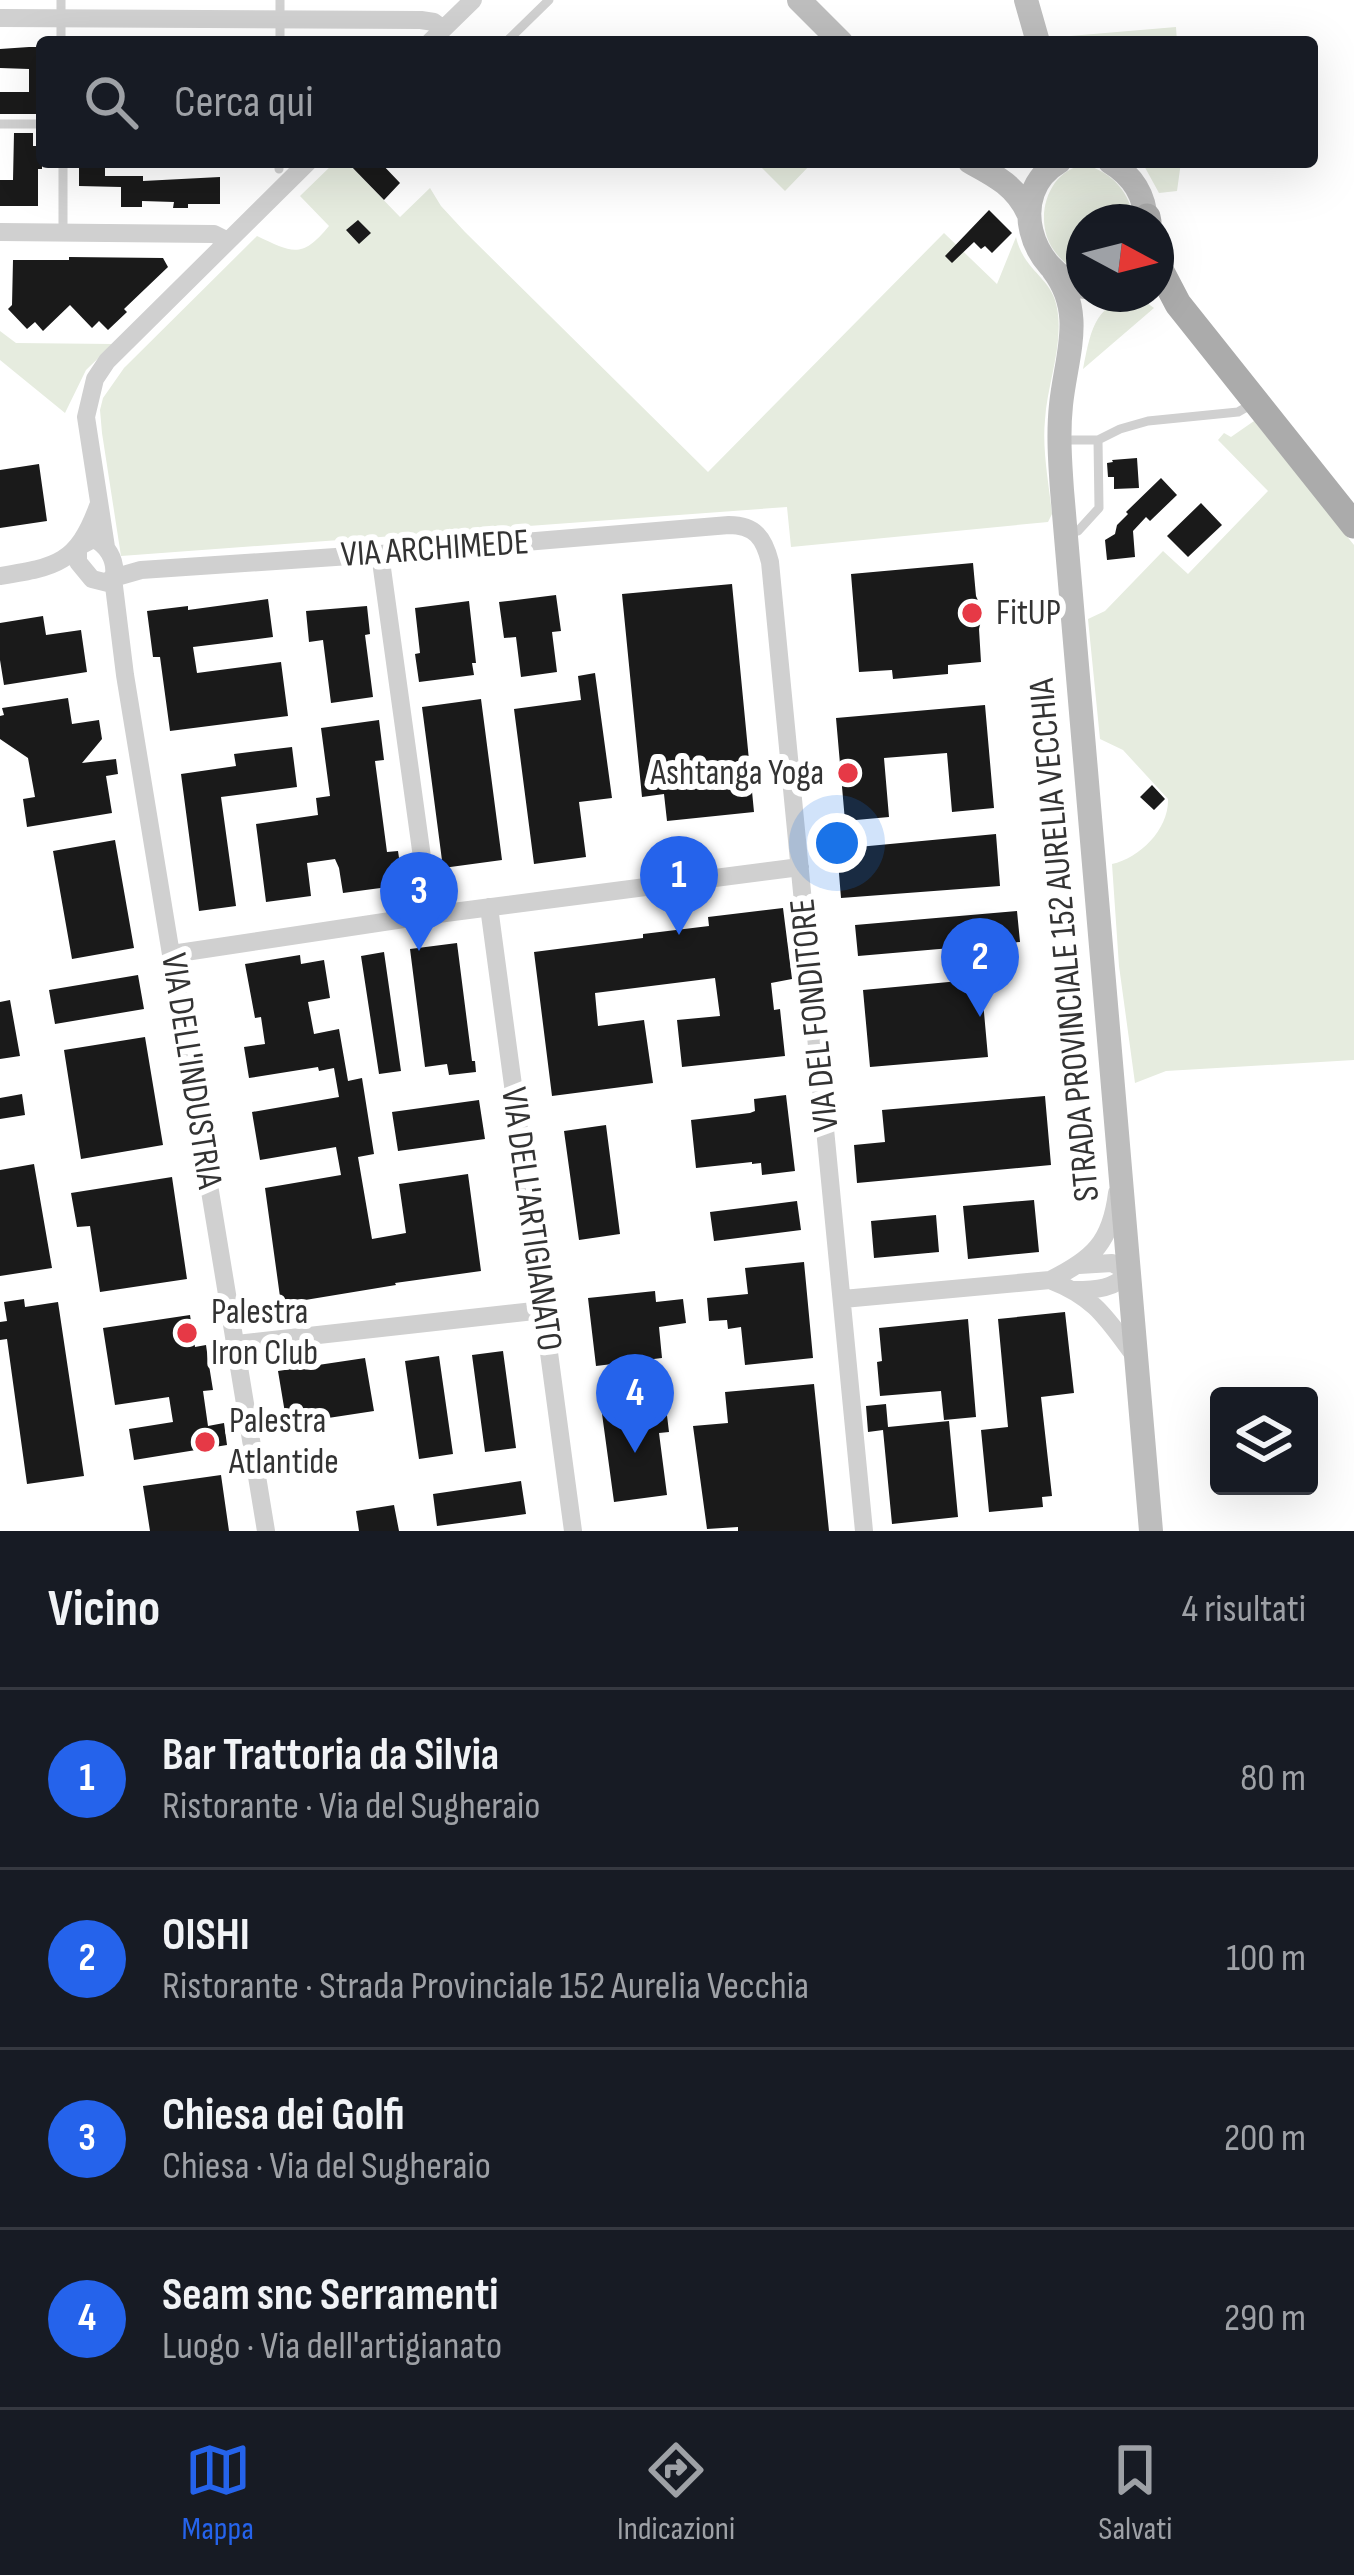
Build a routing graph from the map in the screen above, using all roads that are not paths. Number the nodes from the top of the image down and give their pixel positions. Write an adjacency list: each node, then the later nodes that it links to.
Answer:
1 (472, 0): 8 (street)
2 (549, 0): 9 (lane)
3 (799, 0): 10 (main road)
4 (1026, 0): 11 (main road)
5 (61, 9): 6 (street); 7 (street)
6 (280, 9): 8 (street)
7 (0, 18)
8 (437, 35)
9 (512, 36)
10 (835, 36)
11 (1036, 36)
12 (0, 124): 13 (lane)
13 (36, 124)
14 (63, 168): 24 (lane)
15 (302, 168): 25 (street, VIA DELL'INDUSTRIA)
16 (982, 168): 22 (main road, STRADA PROVINCIALE 152 AURELIA VECCHIA)
17 (984, 168): 18 (main road)
18 (1043, 168)
19 (1050, 168): 22 (main road)
20 (1120, 168): 21 (main road)
21 (1144, 204)
22 (1028, 213): 26 (main road, STRADA PROVINCIALE 152 AURELIA VECCHIA)
23 (0, 232): 24 (street)
24 (62, 232): 25 (street)
25 (229, 241): 34 (street, VIA DELL'INDUSTRIA)
26 (1053, 270): 27 (main road); 30 (main road, STRADA PROVINCIALE 152 AURELIA VECCHIA)
27 (1066, 278)
28 (1174, 306): 31 (main road)
29 (1089, 312): 30 (main road, STRADA PROVINCIALE 152 AURELIA VECCHIA)
30 (1072, 344): 32 (main road, STRADA PROVINCIALE 152 AURELIA VECCHIA)
31 (1257, 402): 33 (lane); 36 (main road)
32 (1060, 440): 33 (lane); 37 (main road, STRADA PROVINCIALE 152 AURELIA VECCHIA)
33 (1098, 440): 37 (lane)
34 (98, 506): 38 (street); 40 (street, VIA DELL'INDUSTRIA)
35 (729, 525): 39 (street, VIA ARCHIMEDE); 45 (street, VIA DEL FONDITORE)
36 (1354, 525)
37 (1065, 532): 49 (main road, STRADA PROVINCIALE 152 AURELIA VECCHIA)
38 (78, 547): 40 (street); 41 (street); 43 (street, VIA DELL'INDUSTRIA)
39 (380, 554): 40 (street, VIA ARCHIMEDE); 47 (street)
40 (110, 562): 43 (street); 44 (street, VIA DELL'INDUSTRIA)
41 (48, 568): 42 (street); 43 (street)
42 (0, 576)
43 (90, 578): 44 (street, VIA DELL'INDUSTRIA)
44 (115, 611): 48 (street, VIA DELL'INDUSTRIA)
45 (800, 867): 46 (street); 54 (street, VIA DEL FONDITORE)
46 (489, 907): 47 (street); 55 (street, VIA DELL'ARTIGIANATO)
47 (430, 915): 48 (street)
48 (172, 954): 56 (street, VIA DELL'INDUSTRIA)
49 (1121, 1165): 50 (street); 51 (main road, STRADA PROVINCIALE 152 AURELIA VECCHIA)
50 (1079, 1265): 51 (street); 52 (street)
51 (1129, 1272): 53 (street); 57 (main road, STRADA PROVINCIALE 152 AURELIA VECCHIA)
52 (1050, 1280): 53 (street); 54 (street)
53 (1074, 1290): 57 (street)
54 (842, 1299): 60 (street, VIA DEL FONDITORE)
55 (544, 1310): 56 (street); 59 (street, VIA DELL'ARTIGIANATO)
56 (236, 1344): 58 (street, VIA DELL'INDUSTRIA)
57 (1137, 1359): 61 (main road, STRADA PROVINCIALE 152 AURELIA VECCHIA)
58 (266, 1531)
59 (573, 1531)
60 (864, 1531)
61 (1151, 1531)

